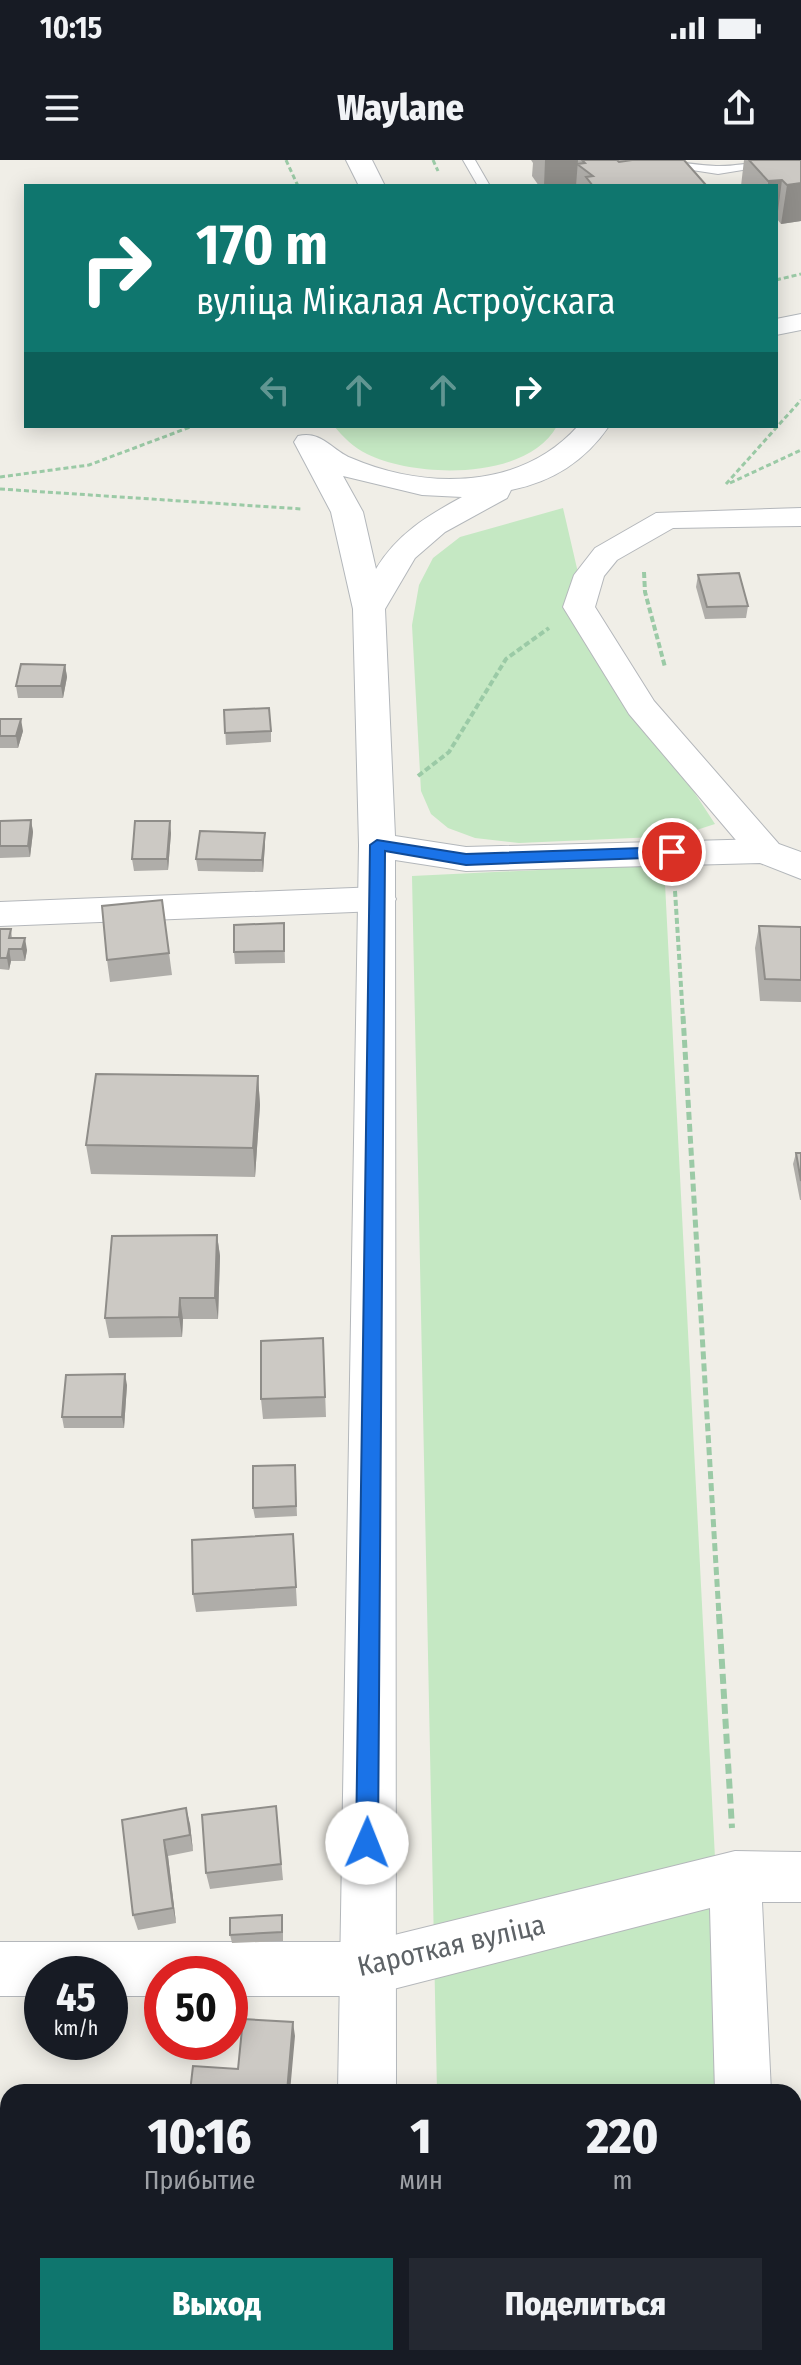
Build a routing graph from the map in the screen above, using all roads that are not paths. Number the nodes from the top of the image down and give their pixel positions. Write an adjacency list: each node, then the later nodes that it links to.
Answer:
1 (359, 160): 5 (main road)
2 (469, 160): 6 (lane)
3 (653, 160): 4 (lane)
4 (779, 160)
5 (371, 184)
6 (483, 184)
7 (801, 322): 8 (main road)
8 (778, 327)
9 (593, 428): 11 (main road)
10 (306, 437): 11 (main road); 13 (main road)
11 (509, 483): 13 (main road)
12 (801, 517): 15 (street)
13 (369, 609): 14 (main road)
14 (377, 845): 15 (main road); 17 (main road)
15 (765, 851): 16 (main road)
16 (801, 867)
17 (378, 899): 18 (street); 22 (main road)
18 (0, 914)
19 (735, 1876): 20 (street, Кароткая вуліца); 22 (street, Кароткая вуліца); 24 (street)
20 (801, 1877)
21 (0, 1969): 22 (street, Кароткая вуліца)
22 (366, 1969): 23 (main road)
23 (367, 2084)
24 (743, 2084)

